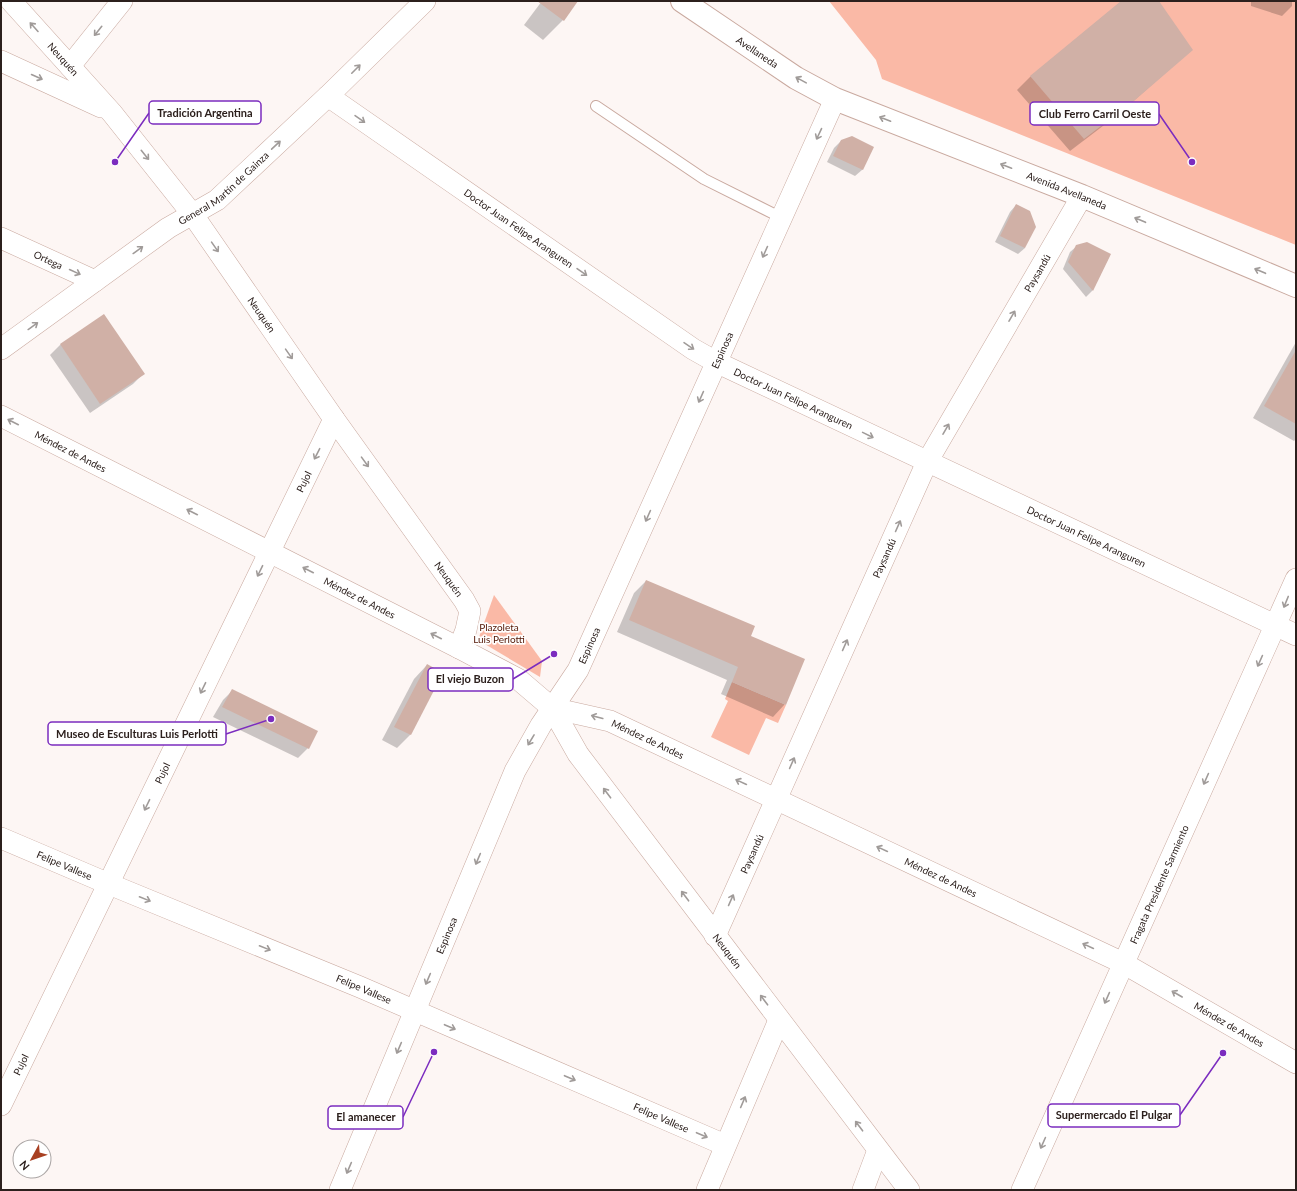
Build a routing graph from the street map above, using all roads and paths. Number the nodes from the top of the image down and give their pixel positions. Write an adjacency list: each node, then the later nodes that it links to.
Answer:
1 (11, 1): 6 (street, Neuquén, one-way to 1)
2 (122, 1): 6 (street, one-way to 6)
3 (425, 1): 7 (street, General Martín de Gainza, one-way to 3)
4 (682, 1): 8 (main road, Avellaneda, one-way to 4)
5 (1, 61): 10 (street, one-way to 10)
6 (70, 66): 10 (street, Neuquén)
7 (328, 96): 12 (street, General Martín de Gainza, one-way to 7); 18 (street, Doctor Juan Felipe Aranguren, one-way to 18)
8 (835, 99): 11 (main road, Avenida Avellaneda, one-way to 8); 13 (street, Espinosa, one-way to 13)
9 (596, 106): 13 (lane)
10 (112, 113): 12 (street, Neuquén, one-way to 12)
11 (1082, 196): 16 (main road, Avenida Avellaneda, one-way to 11); 21 (street, Paysandú, one-way to 11)
12 (193, 215): 15 (street, General Martín de Gainza, one-way to 12); 20 (street, Neuquén, one-way to 20)
13 (780, 217): 18 (street, Espinosa, one-way to 18)
14 (1, 238): 15 (street, Ortega, one-way to 15)
15 (95, 281): 17 (street, General Martín de Gainza, one-way to 15)
16 (1296, 286)
17 (1, 349)
18 (716, 362): 21 (street, Doctor Juan Felipe Aranguren, one-way to 21); 27 (street, Espinosa, one-way to 27)
19 (1, 416): 22 (street, Méndez de Andes, one-way to 19)
20 (334, 419): 22 (street, Pujol, one-way to 22); 26 (street, Neuquén, one-way to 26)
21 (927, 462): 24 (street, Doctor Juan Felipe Aranguren); 28 (street, Paysandú, one-way to 21)
22 (269, 551): 26 (street, Méndez de Andes, one-way to 22); 30 (street, Pujol, one-way to 30)
23 (1296, 579): 24 (street, Fragata Presidente Sarmiento, one-way to 24)
24 (1276, 626): 25 (street, Doctor Juan Felipe Aranguren); 32 (street, Fragata Presidente Sarmiento, one-way to 32)
25 (1296, 635)
26 (459, 648): 27 (street, Méndez de Andes)
27 (552, 708): 28 (street, Méndez de Andes, one-way to 27); 31 (street, Neuquén, one-way to 27); 33 (street, Espinosa, one-way to 33)
28 (776, 799): 31 (street, Paysandú, one-way to 28); 32 (street, Méndez de Andes, one-way to 28)
29 (1, 838): 30 (street, Felipe Vallese)
30 (109, 884): 33 (street, Felipe Vallese, one-way to 33); 36 (street, Pujol)
31 (715, 936): 34 (street, Neuquén, one-way to 31)
32 (1123, 963): 35 (street, Méndez de Andes, one-way to 32); 43 (street, Fragata Presidente Sarmiento, one-way to 43)
33 (414, 1012): 37 (street, Felipe Vallese, one-way to 37); 39 (street, Espinosa, one-way to 39)
34 (779, 1020): 37 (street, one-way to 34); 38 (street, Neuquén, one-way to 34)
35 (1296, 1062)
36 (1, 1105)
37 (725, 1145): 40 (street)
38 (878, 1150): 41 (street); 42 (street, Neuquén)
39 (340, 1190)
40 (707, 1190)
41 (863, 1190)
42 (909, 1190)
43 (1022, 1190)

